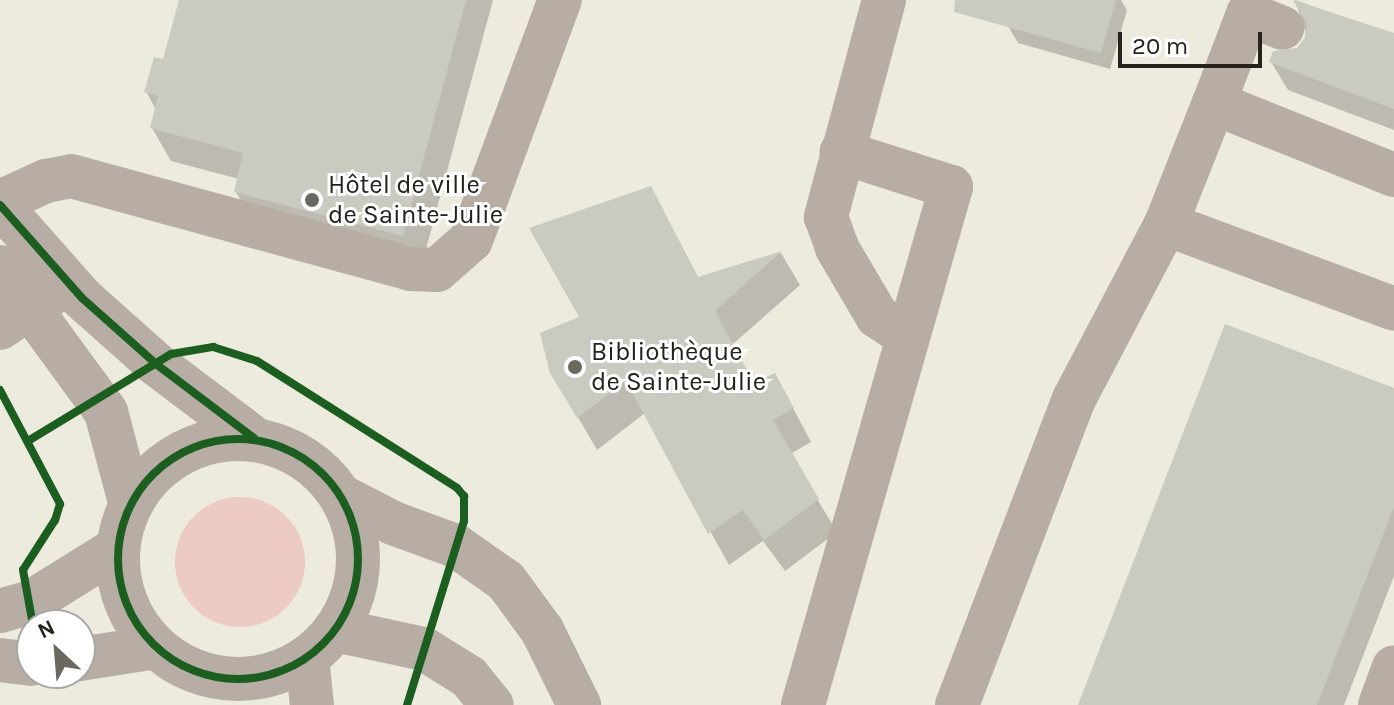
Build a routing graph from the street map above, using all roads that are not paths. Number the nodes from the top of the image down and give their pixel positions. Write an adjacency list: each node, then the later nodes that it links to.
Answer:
1 (560, 0): 7 (street)
2 (884, 0): 5 (street)
3 (1282, 28): 4 (street)
4 (1214, 103): 6 (street); 8 (street)
5 (841, 152): 13 (street); 13 (street)
6 (1394, 175)
7 (0, 204): 10 (street)
8 (1166, 224): 11 (street); 29 (street)
9 (0, 267): 12 (street)
10 (68, 283): 12 (street); 14 (street)
11 (1394, 309)
12 (16, 318): 16 (street)
13 (908, 337): 28 (street)
14 (254, 438): 15 (street); 16 (street)
15 (341, 496): 19 (street); 27 (street)
16 (130, 502): 17 (street)
17 (116, 549): 18 (street); 20 (street)
18 (0, 611)
19 (321, 644): 23 (street); 25 (street); 26 (street)
20 (156, 647): 21 (street); 23 (street)
21 (96, 656)
22 (1394, 667): 30 (street)
23 (191, 672): 24 (street)
24 (224, 705)
25 (312, 705)
26 (492, 705)
27 (579, 705)
28 (803, 705)
29 (957, 705)
30 (1380, 705)

